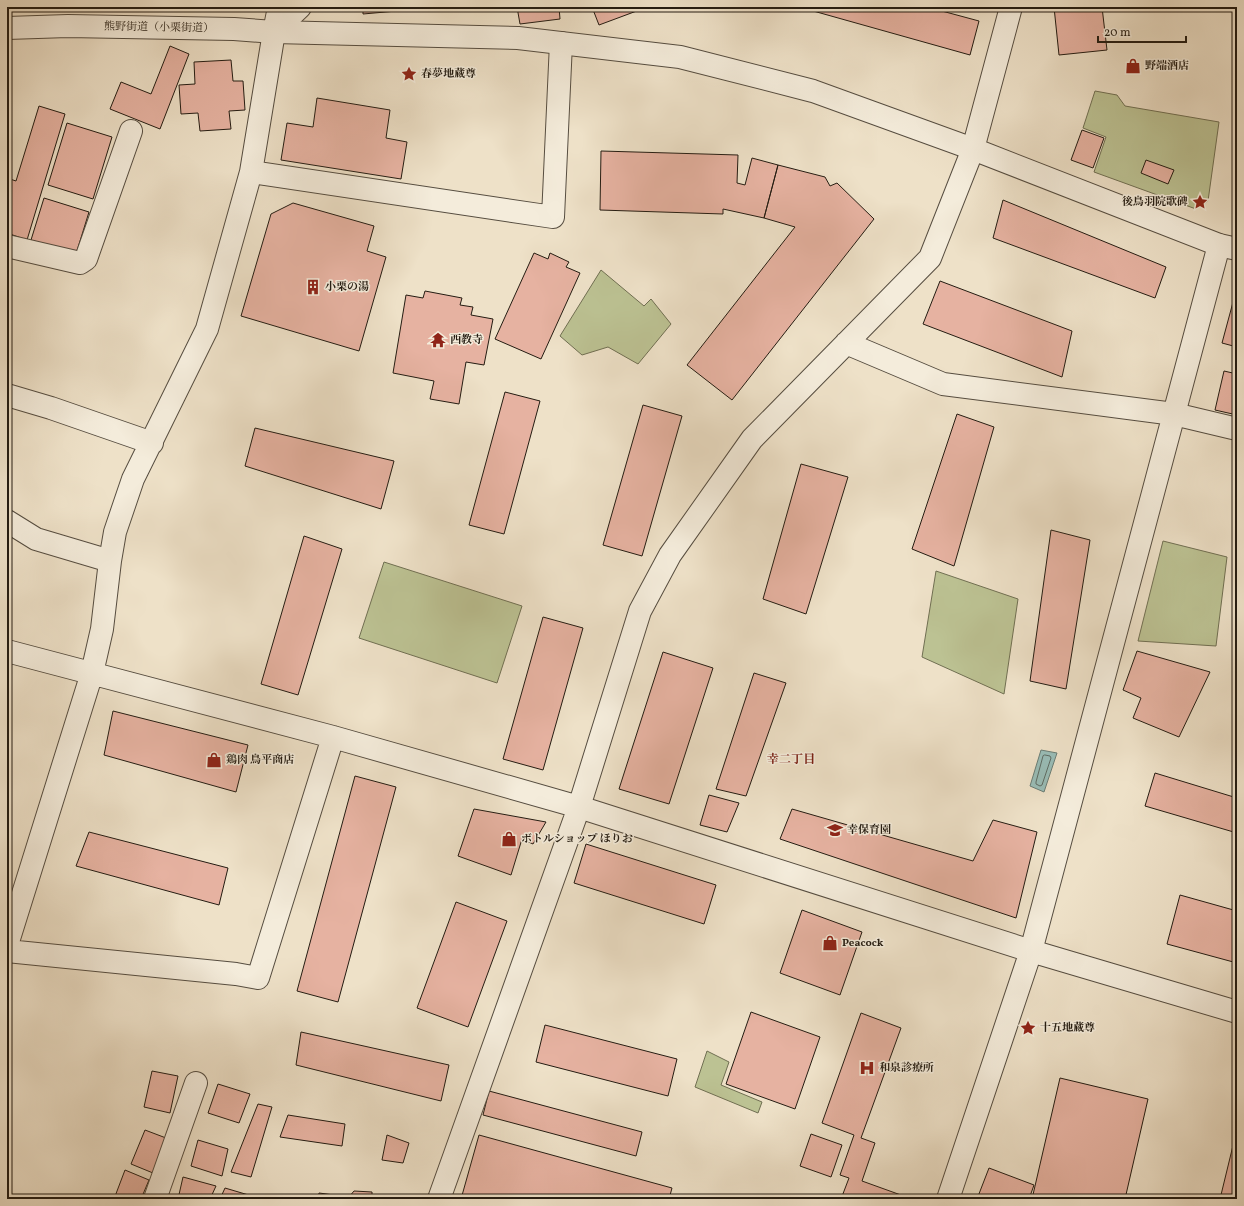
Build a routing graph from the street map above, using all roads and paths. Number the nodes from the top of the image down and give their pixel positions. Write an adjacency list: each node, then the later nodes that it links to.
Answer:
1 (279, 7): 5 (street)
2 (300, 7): 5 (street)
3 (1011, 7): 8 (street)
4 (7, 28): 5 (street, 熊野街道（小栗街道）)
5 (274, 32): 6 (street, 熊野街道（小栗街道）); 9 (street)
6 (560, 43): 8 (street, 熊野街道（小栗街道）); 9 (street)
7 (131, 131): 10 (street)
8 (973, 149): 11 (street, 熊野街道（小栗街道）); 12 (street)
9 (251, 172): 16 (street)
10 (7, 246)
11 (1228, 247): 14 (street)
12 (846, 343): 14 (street); 22 (street)
13 (7, 395): 16 (street)
14 (1174, 414): 15 (street); 25 (street)
15 (1237, 429)
16 (152, 443): 18 (street)
17 (7, 521): 18 (street)
18 (110, 561): 20 (street)
19 (7, 651): 20 (street)
20 (92, 673): 21 (street); 23 (street)
21 (333, 737): 22 (street); 24 (street)
22 (579, 807): 25 (street); 29 (street)
23 (7, 945)
24 (7, 951)
25 (1031, 951): 26 (street); 30 (street)
26 (1237, 1012)
27 (196, 1083): 28 (street)
28 (155, 1199)
29 (439, 1199)
30 (948, 1199)

